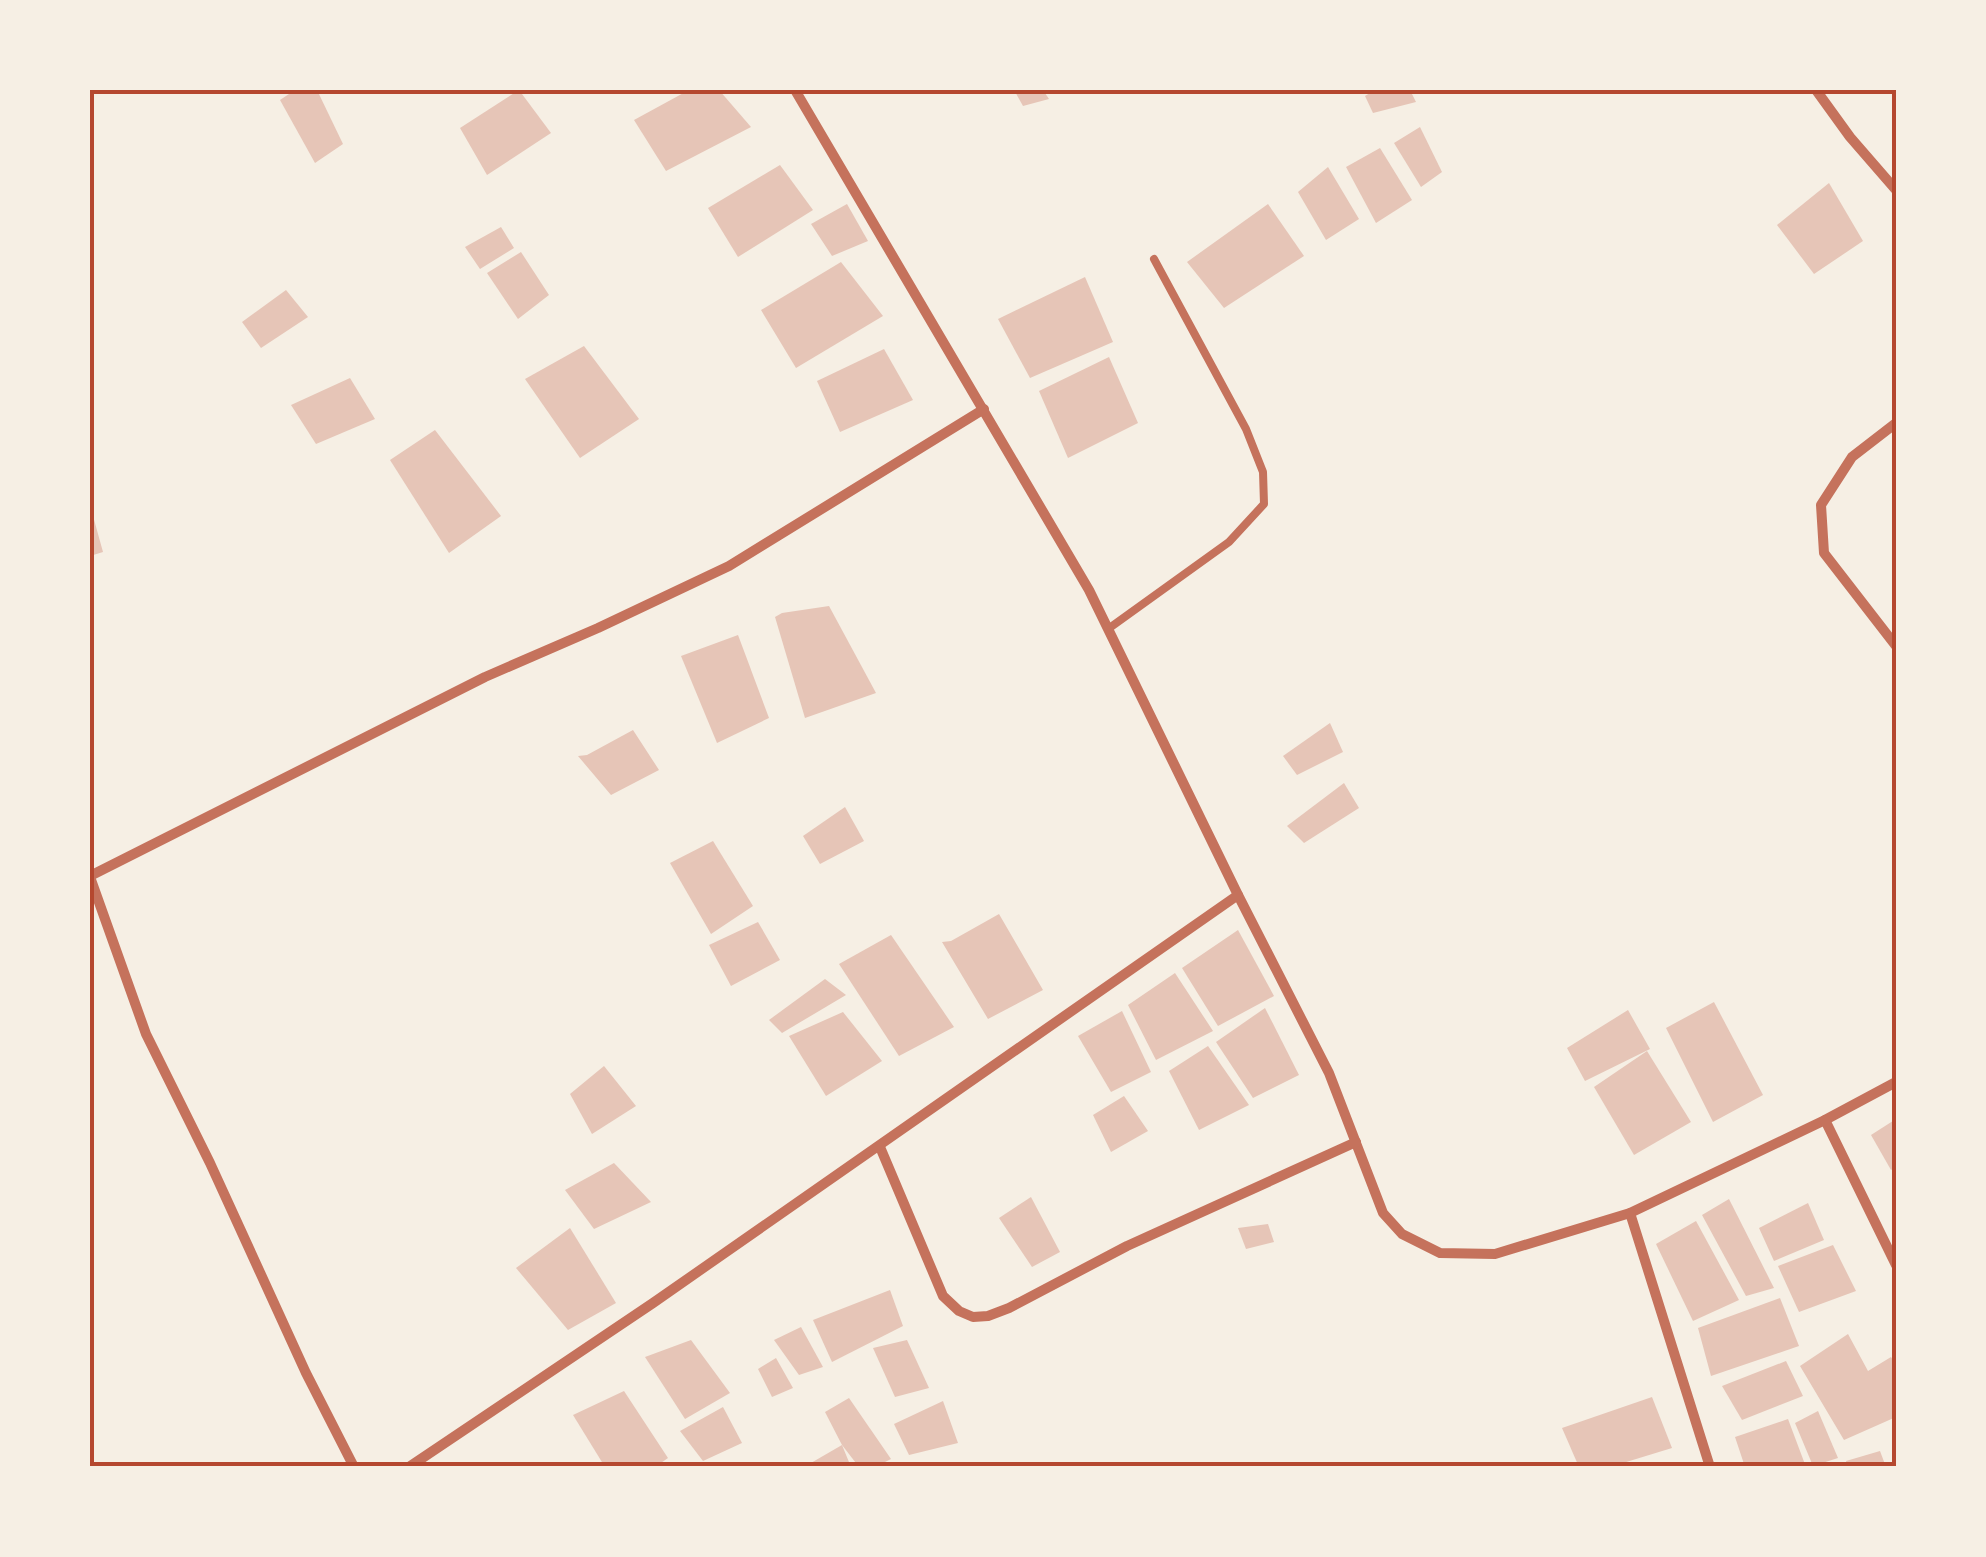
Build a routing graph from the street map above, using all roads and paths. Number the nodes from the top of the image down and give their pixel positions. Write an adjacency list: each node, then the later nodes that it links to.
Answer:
1 (795, 90): 5 (street)
2 (1816, 90): 3 (street)
3 (1896, 190)
4 (1154, 260): 7 (lane)
5 (984, 409): 7 (street); 9 (street)
6 (1896, 424): 8 (street)
7 (1108, 628): 10 (street)
8 (1896, 646)
9 (90, 877): 17 (street)
10 (1238, 896): 13 (street); 14 (street)
11 (1896, 1082): 12 (street)
12 (1825, 1120): 15 (street); 16 (street)
13 (1356, 1142): 14 (street); 15 (street)
14 (880, 1146): 18 (street)
15 (1630, 1212): 19 (street)
16 (1896, 1265)
17 (354, 1467)
18 (410, 1467)
19 (1710, 1467)

